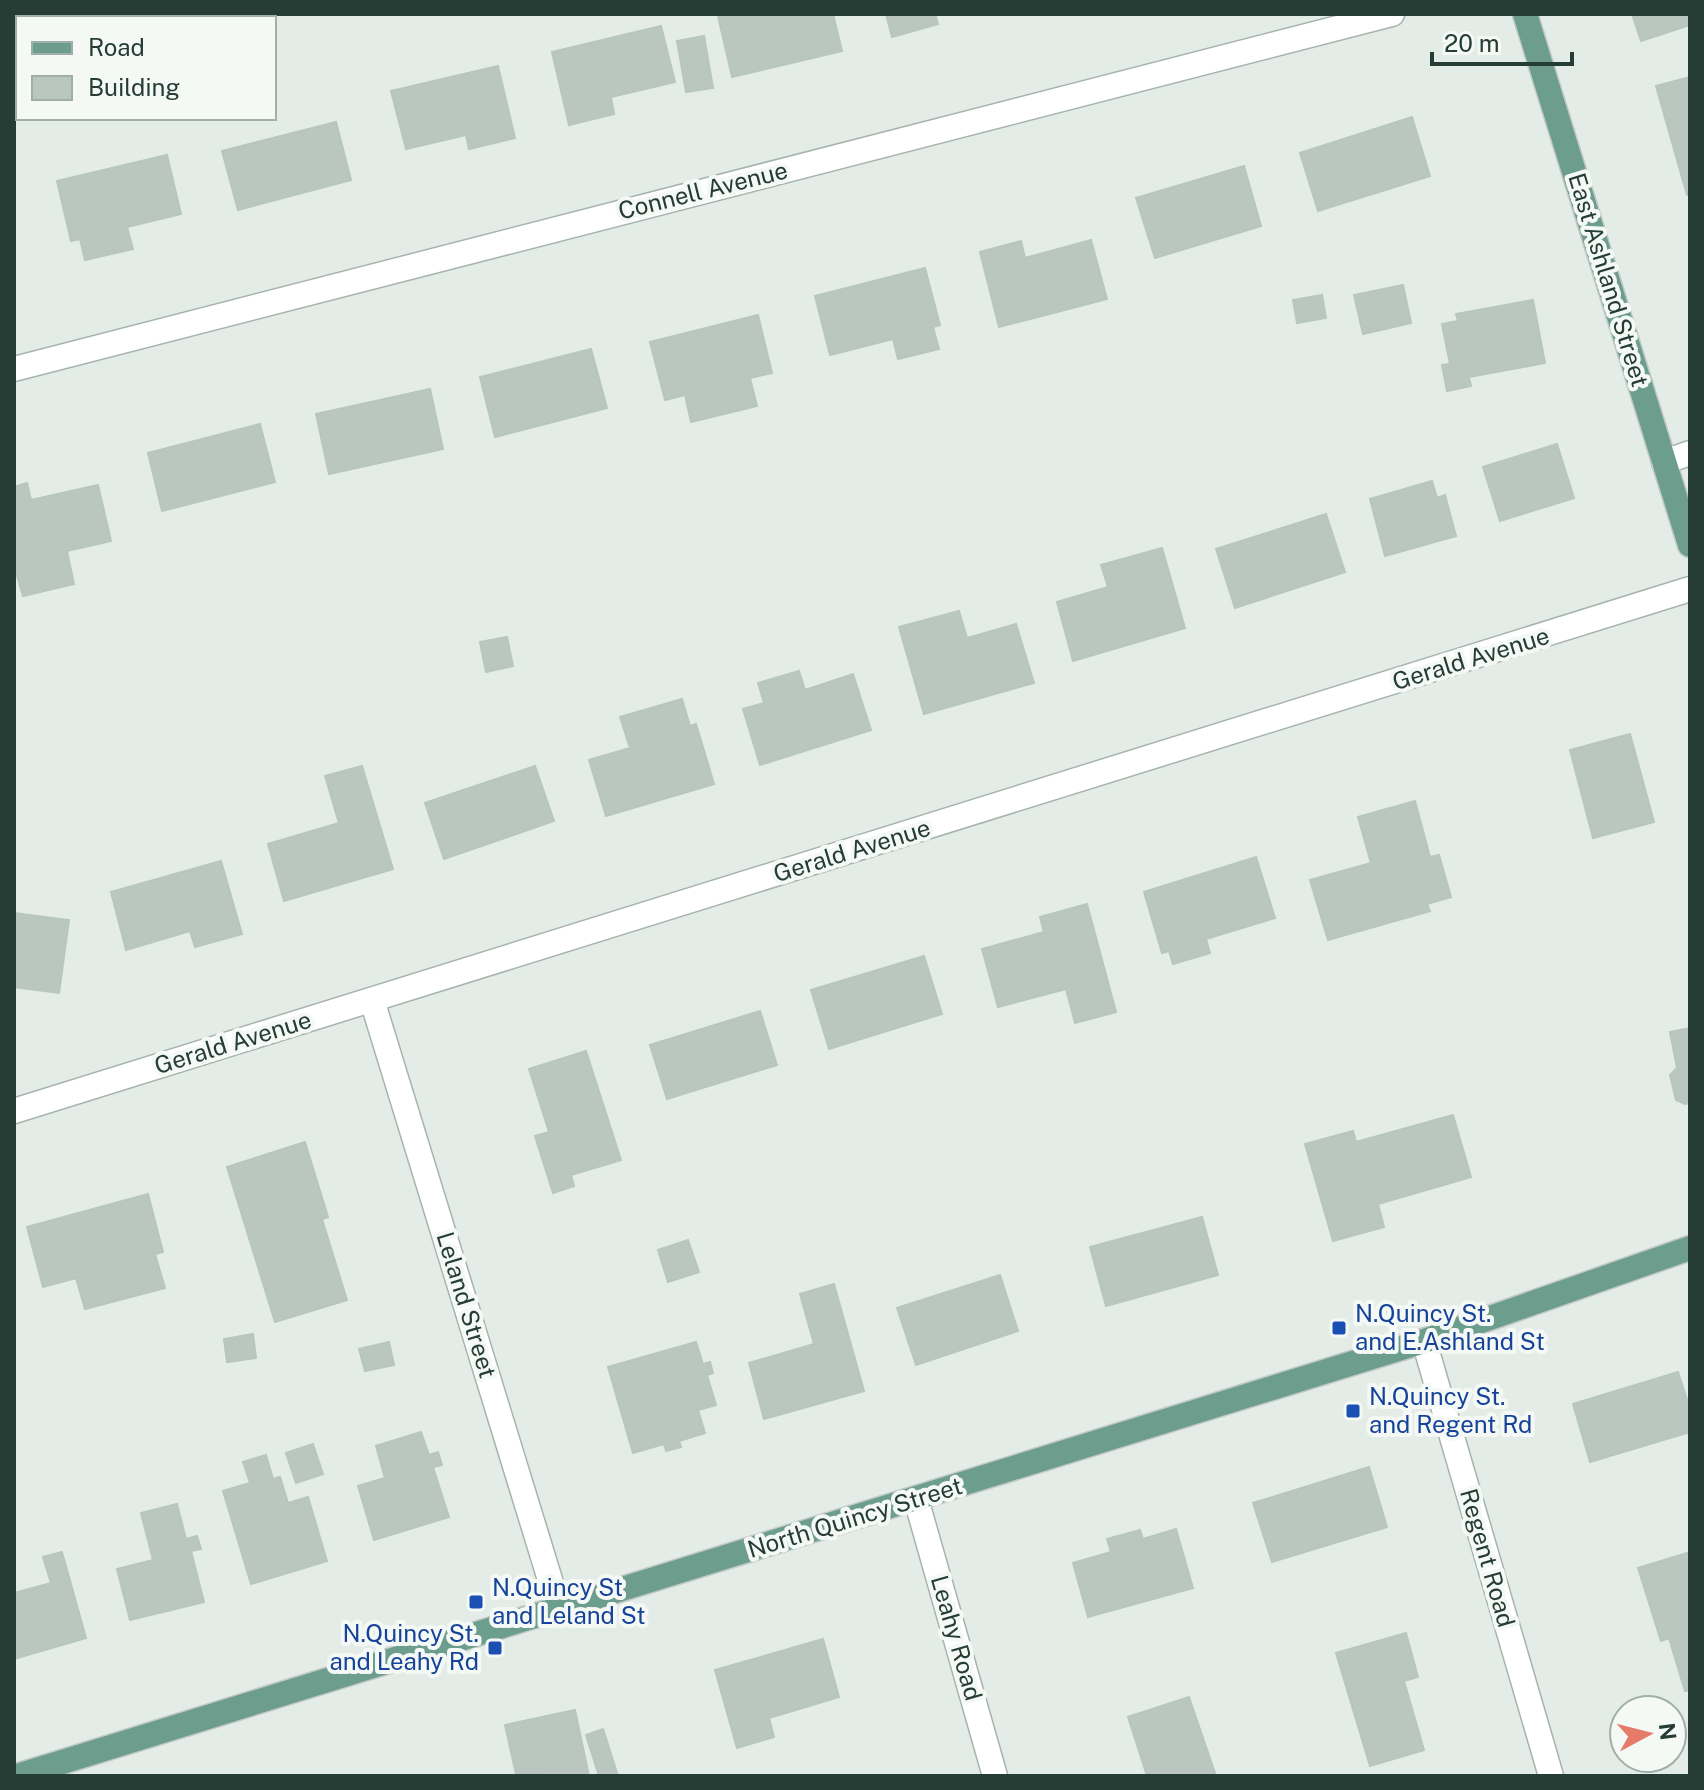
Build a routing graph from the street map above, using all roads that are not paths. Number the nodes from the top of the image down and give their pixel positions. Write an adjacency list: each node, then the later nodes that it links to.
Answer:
1 (1392, 14): 3 (street, Connell Avenue)
2 (1525, 14): 5 (main road, East Ashland Street)
3 (14, 369)
4 (1690, 453): 5 (street)
5 (1664, 462): 6 (main road, East Ashland Street)
6 (1690, 545)
7 (1690, 589): 8 (street, Gerald Avenue)
8 (372, 1000): 9 (street, Gerald Avenue); 13 (street, Leland Street)
9 (14, 1111)
10 (1690, 1248): 11 (main road, North Quincy Street)
11 (1424, 1341): 12 (main road, North Quincy Street); 16 (street, Regent Road)
12 (916, 1499): 13 (main road, North Quincy Street); 15 (street, Leahy Road)
13 (559, 1609): 14 (main road, North Quincy Street)
14 (17, 1776)
15 (995, 1776)
16 (1551, 1776)

